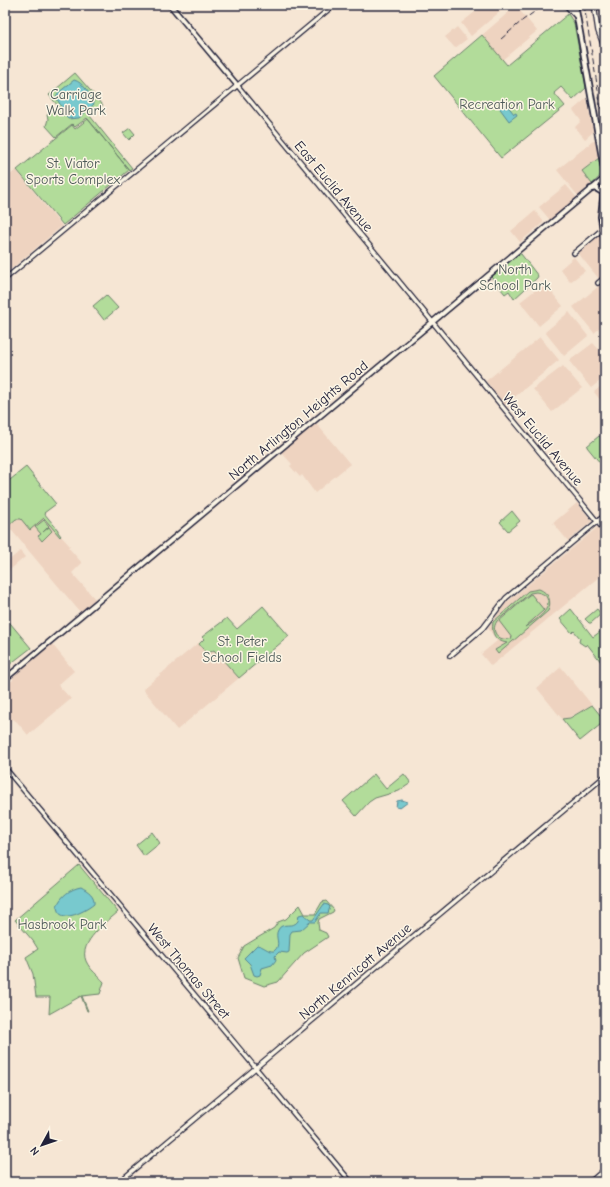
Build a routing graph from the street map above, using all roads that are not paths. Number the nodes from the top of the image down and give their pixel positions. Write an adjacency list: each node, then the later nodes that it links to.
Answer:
1 (170, 5): 9 (main road, East Euclid Avenue)
2 (334, 5): 9 (street)
3 (566, 5): 7 (main road)
4 (572, 5): 7 (main road)
5 (575, 5): 7 (main road)
6 (594, 5): 8 (street)
7 (578, 18): 10 (main road)
8 (605, 49)
9 (237, 85): 19 (street); 21 (street, East Euclid Avenue)
10 (605, 174)
11 (605, 178): 13 (main road, North Arlington Heights Road)
12 (605, 182): 14 (main road)
13 (591, 189): 14 (main road); 21 (main road, North Arlington Heights Road)
14 (604, 193): 15 (main road)
15 (604, 228): 16 (main road); 17 (street)
16 (605, 244)
17 (574, 253)
18 (605, 277): 20 (street)
19 (5, 279)
20 (598, 283)
21 (432, 321): 22 (street, East Euclid Avenue); 27 (main road, North Arlington Heights Road)
22 (480, 381): 24 (street, West Euclid Avenue)
23 (605, 515): 24 (street)
24 (598, 522): 25 (street, West Euclid Avenue); 26 (street)
25 (605, 530)
26 (450, 656)
27 (5, 679)
28 (5, 768): 30 (street, West Thomas Street)
29 (605, 776): 30 (street, North Kennicott Avenue)
30 (256, 1068): 32 (street, North Kennicott Avenue); 33 (street, West Thomas Street)
31 (605, 1169): 34 (street)
32 (119, 1182)
33 (351, 1182)
34 (590, 1182)

